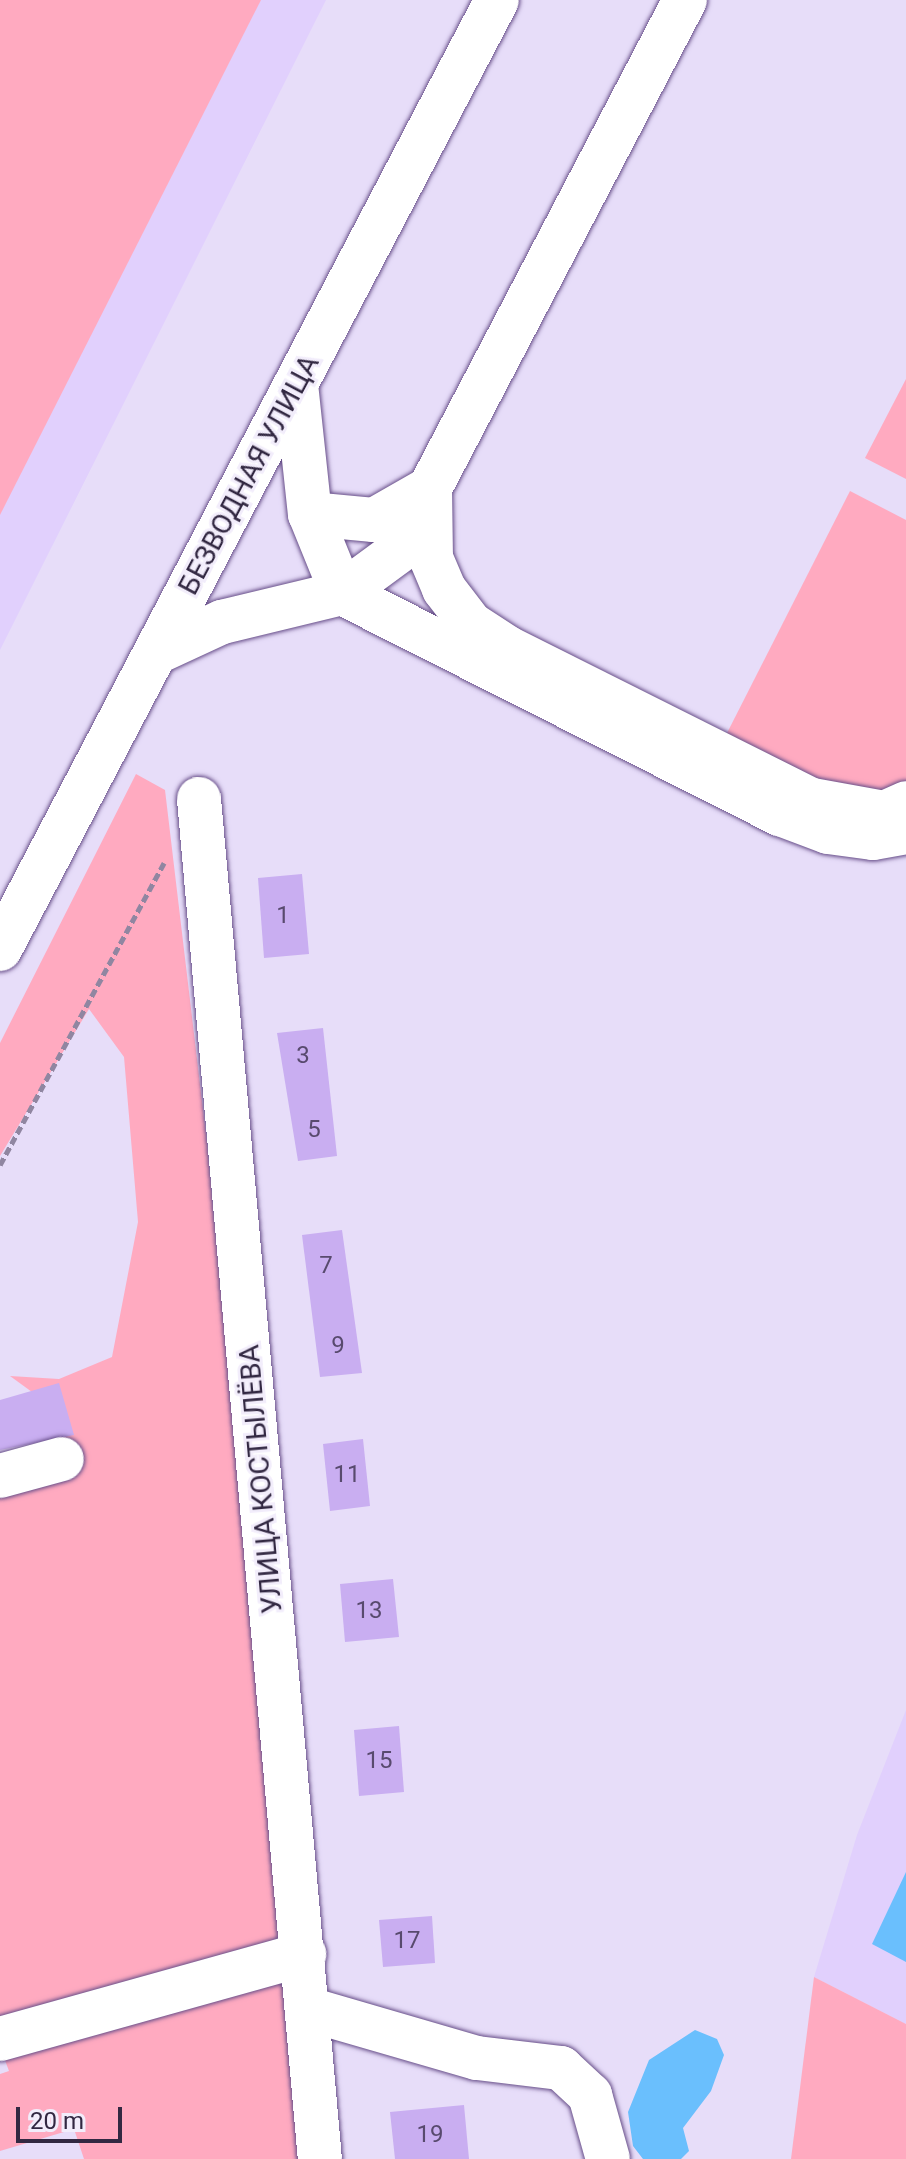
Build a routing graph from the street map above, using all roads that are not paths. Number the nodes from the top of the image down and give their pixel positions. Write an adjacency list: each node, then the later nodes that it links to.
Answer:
1 (497, 0): 3 (main road, БЕЗВОДНАЯ УЛИЦА)
2 (685, 0): 4 (main road)
3 (296, 384): 5 (main road); 7 (main road, БЕЗВОДНАЯ УЛИЦА)
4 (430, 508): 5 (main road); 6 (main road); 9 (main road)
5 (310, 514): 6 (main road)
6 (342, 593): 7 (main road); 10 (main road)
7 (157, 652): 11 (main road, БЕЗВОДНАЯ УЛИЦА)
8 (199, 799): 14 (main road, УЛИЦА КОСТЫЛЁВА)
9 (906, 803)
10 (906, 832)
11 (0, 949)
12 (62, 1459): 13 (main road)
13 (0, 1476)
14 (304, 1954): 15 (main road, УЛИЦА КОСТЫЛЁВА); 16 (main road)
15 (308, 2009): 17 (main road, УЛИЦА КОСТЫЛЁВА); 18 (main road)
16 (0, 2039)
17 (320, 2159)
18 (608, 2159)

